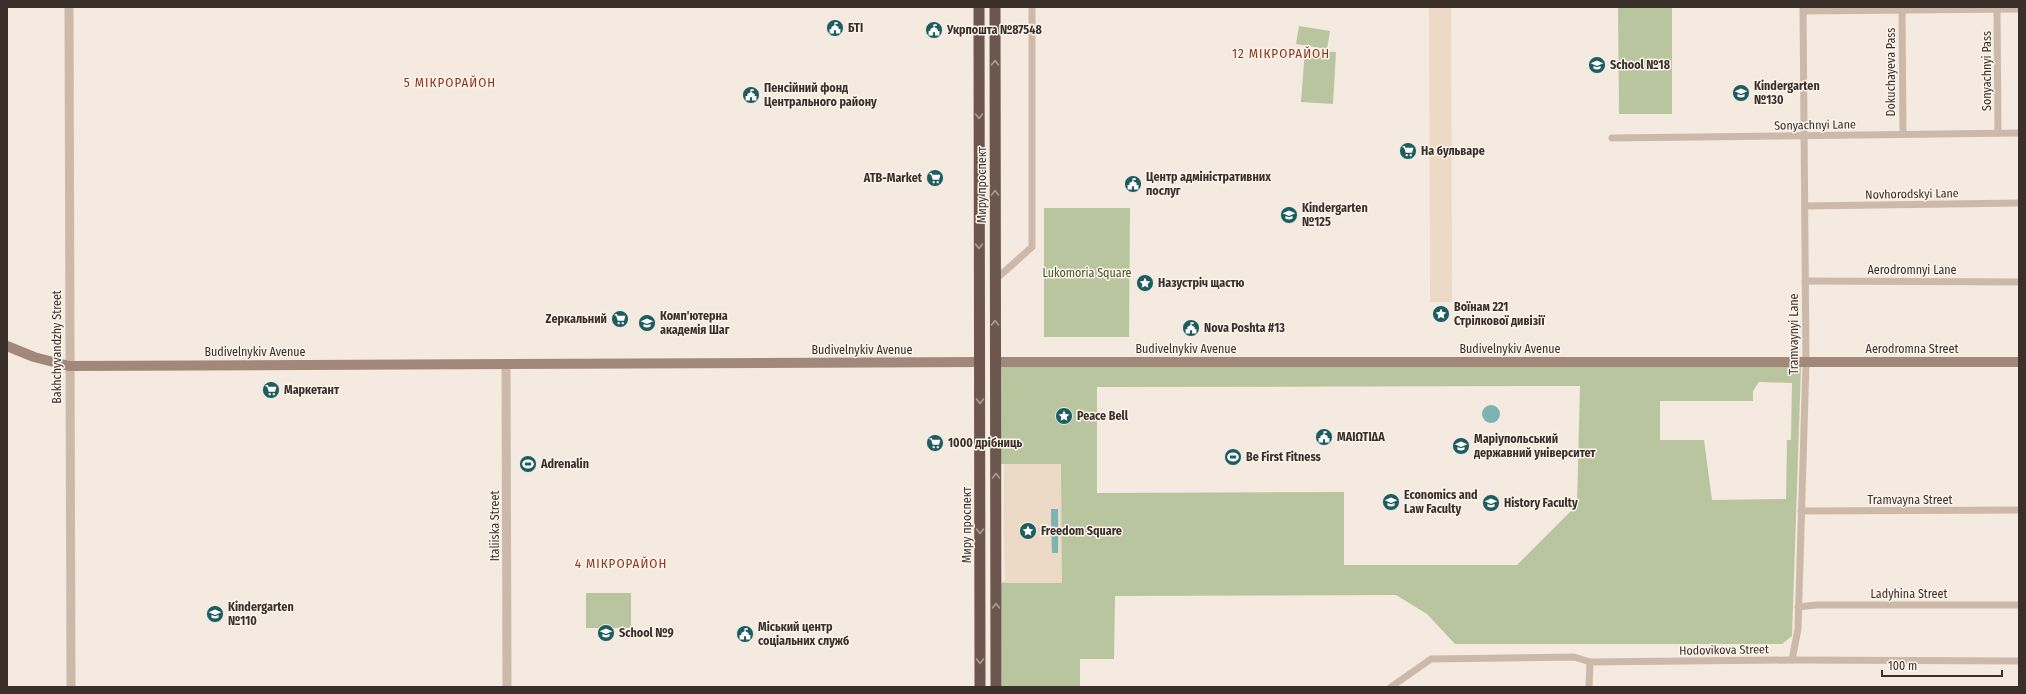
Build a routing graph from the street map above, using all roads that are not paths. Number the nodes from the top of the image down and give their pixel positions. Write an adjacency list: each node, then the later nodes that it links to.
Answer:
1 (69, 7): 25 (street, Bakhchyvandzhy Street)
2 (979, 7): 20 (highway, Миру проспект, one-way to 20)
3 (995, 7): 16 (highway, Миру проспект, one-way to 3)
4 (1032, 7): 16 (street)
5 (1804, 9): 7 (street); 12 (street, Tramvaynyi Lane)
6 (2019, 9): 8 (street)
7 (1902, 10): 8 (street); 11 (street, Dokuchayeva Pass)
8 (1997, 10): 10 (street, Sonyachnyi Pass)
9 (2019, 132): 10 (street, Sonyachnyi Lane)
10 (1998, 133): 11 (street, Sonyachnyi Lane)
11 (1903, 134): 12 (street, Sonyachnyi Lane)
12 (1804, 136): 13 (street, Sonyachnyi Lane); 15 (street, Tramvaynyi Lane)
13 (1612, 138)
14 (2019, 203): 15 (street, Novhorodskyi Lane)
15 (1805, 206): 17 (street, Tramvaynyi Lane)
16 (995, 280): 21 (highway, Миру проспект, one-way to 16)
17 (1805, 281): 18 (street, Aerodromnyi Lane); 22 (street, Tramvaynyi Lane)
18 (2019, 282)
19 (7, 346): 25 (main road, Budivelnykiv Avenue)
20 (979, 362): 21 (highway, Budivelnykiv Avenue); 24 (main road, Budivelnykiv Avenue); 35 (highway, Миру проспект, one-way to 35)
21 (996, 362): 22 (main road, Budivelnykiv Avenue); 36 (highway, Миру проспект, one-way to 21)
22 (1806, 362): 23 (main road, Aerodromna Street); 27 (street, Tramvaynyi Lane)
23 (2019, 362)
24 (506, 364): 25 (main road, Budivelnykiv Avenue); 34 (street, Italiiska Street)
25 (69, 366): 33 (street, Bakhchyvandzhy Street)
26 (2019, 510): 27 (street, Tramvayna Street)
27 (1801, 511): 29 (street, Tramvaynyi Lane)
28 (2019, 605): 29 (street, Ladyhina Street)
29 (1798, 607): 30 (street, Tramvaynyi Lane)
30 (1792, 660): 31 (street, Hodovikova Street); 32 (street, Hodovikova Street)
31 (2019, 661)
32 (1590, 662): 37 (street, Hodovikova Street); 38 (street)
33 (71, 687)
34 (507, 687)
35 (980, 687)
36 (996, 687)
37 (1391, 687)
38 (1589, 687)

